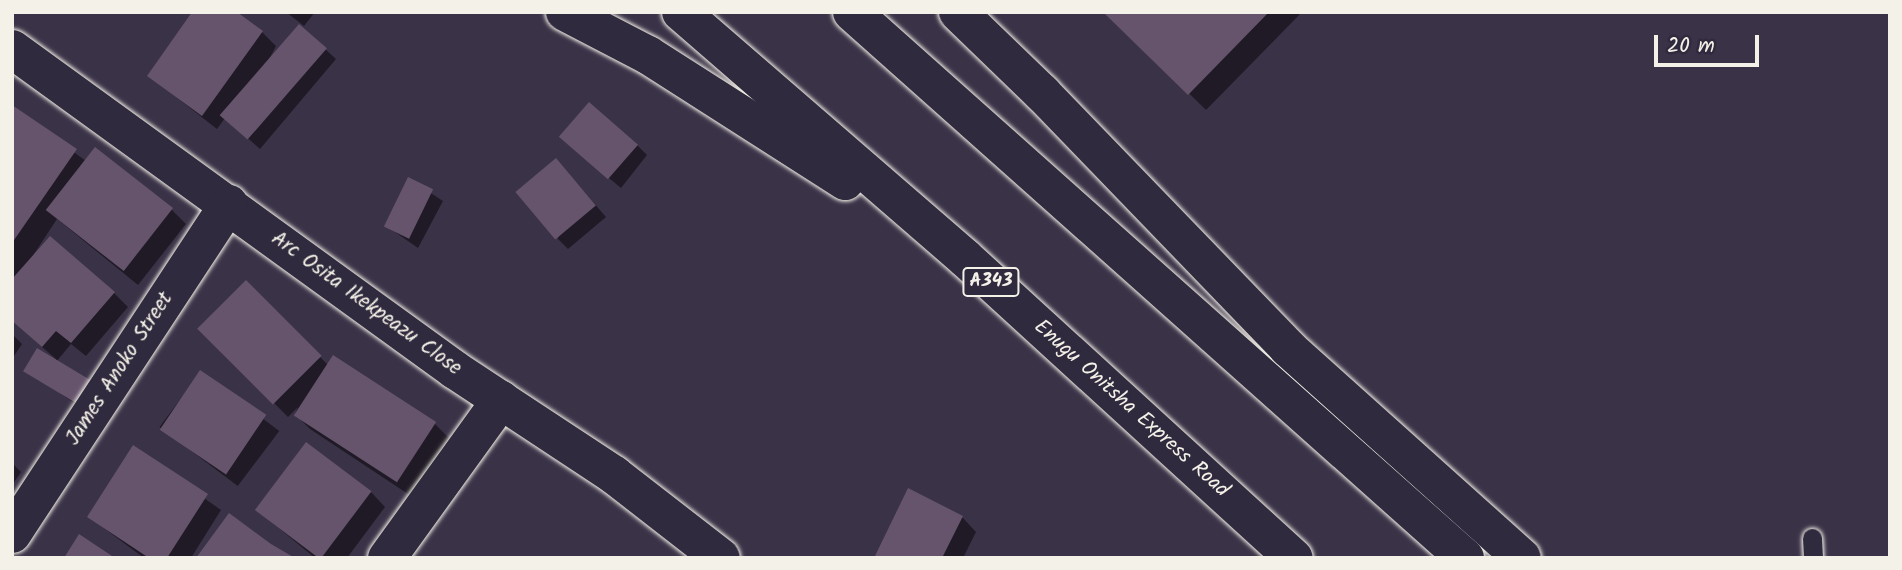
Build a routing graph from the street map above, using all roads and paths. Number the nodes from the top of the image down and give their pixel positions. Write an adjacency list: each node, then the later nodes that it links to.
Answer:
1 (565, 12): 9 (main road)
2 (681, 12): 9 (main road, Enugu Onitsha Express Road / A343)
3 (852, 12): 7 (main road)
4 (880, 12): 7 (main road)
5 (957, 12): 16 (main road)
6 (12, 49): 8 (main road, Arc Osita Ikekpeazu Close)
7 (895, 52): 15 (main road)
8 (229, 204): 10 (main road, Arc Osita Ikekpeazu Close); 11 (main road, James Anoko Street)
9 (965, 258): 14 (main road, Enugu Onitsha Express Road / A343)
10 (501, 400): 12 (main road); 13 (main road, Arc Osita Ikekpeazu Close)
11 (12, 534)
12 (387, 558)
13 (721, 558)
14 (1294, 558)
15 (1465, 558)
16 (1522, 558)

